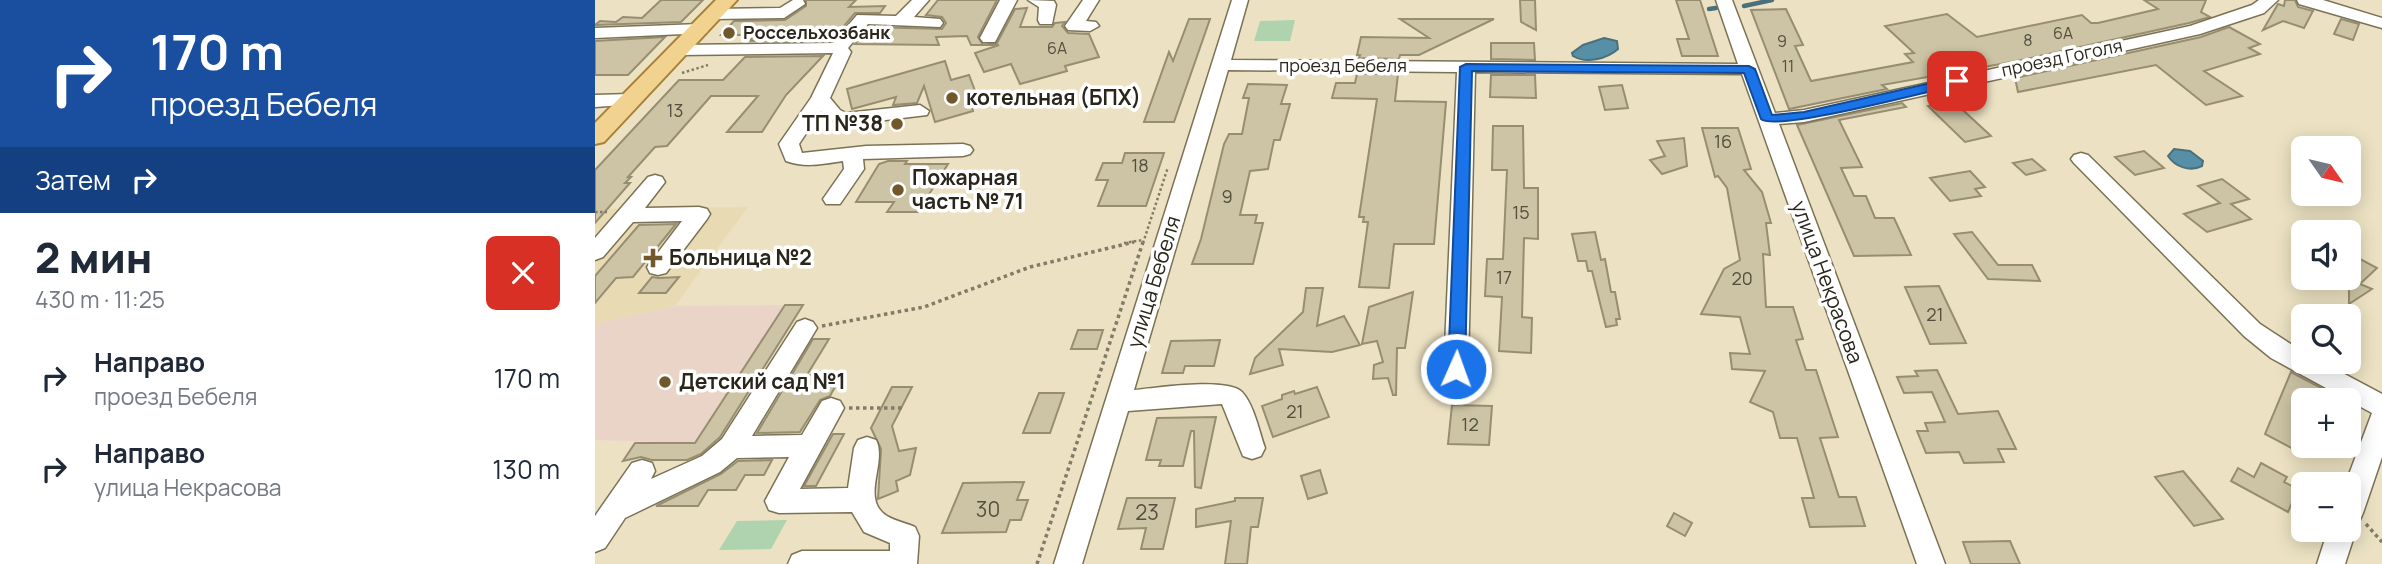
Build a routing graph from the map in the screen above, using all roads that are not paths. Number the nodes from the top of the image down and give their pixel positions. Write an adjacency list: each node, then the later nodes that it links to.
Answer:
1 (921, 0): 11 (street)
2 (1009, 0): 18 (street)
3 (1036, 0): 12 (lane)
4 (1091, 0): 16 (street)
5 (1240, 0): 22 (street, улица Бебеля)
6 (1724, 0): 24 (street, улица Некрасова)
7 (2270, 0): 29 (street, проезд Гоголя)
8 (2305, 0): 14 (street)
9 (797, 4): 10 (street)
10 (714, 14): 17 (street); 21 (main road)
11 (902, 19): 13 (street); 19 (street)
12 (1046, 20)
13 (934, 23)
14 (2382, 23)
15 (777, 25): 20 (lane)
16 (1090, 26)
17 (595, 33)
18 (989, 38)
19 (838, 48): 20 (street); 25 (street)
20 (756, 49): 21 (street)
21 (679, 50): 26 (main road)
22 (1220, 65): 23 (street, проезд Бебеля); 41 (street, улица Бебеля)
23 (1466, 67): 24 (street, проезд Бебеля); 40 (street)
24 (1749, 69): 29 (street, улица Некрасова)
25 (820, 98): 28 (street); 32 (street)
26 (630, 100): 27 (lane); 30 (main road)
27 (595, 101)
28 (920, 111)
29 (1767, 119): 58 (street, улица Некрасова)
30 (595, 137)
31 (963, 150): 32 (street)
32 (852, 153): 35 (street)
33 (2081, 159): 42 (street)
34 (655, 182): 36 (street)
35 (833, 200)
36 (627, 215): 37 (street); 38 (street)
37 (595, 252)
38 (658, 267)
39 (805, 328): 46 (street)
40 (1456, 369)
41 (1118, 401): 48 (street); 57 (street, улица Бебеля)
42 (2382, 406)
43 (831, 408): 45 (street)
44 (2382, 419): 50 (street)
45 (810, 446): 46 (street); 51 (street)
46 (731, 447): 52 (street)
47 (867, 448): 51 (street)
48 (1252, 448)
49 (642, 471): 52 (street)
50 (2361, 479)
51 (860, 500): 55 (street)
52 (616, 509): 53 (street)
53 (595, 540)
54 (2339, 542): 59 (street)
55 (903, 563): 56 (street)
56 (802, 564)
57 (1068, 564)
58 (1931, 564)
59 (2331, 564)

